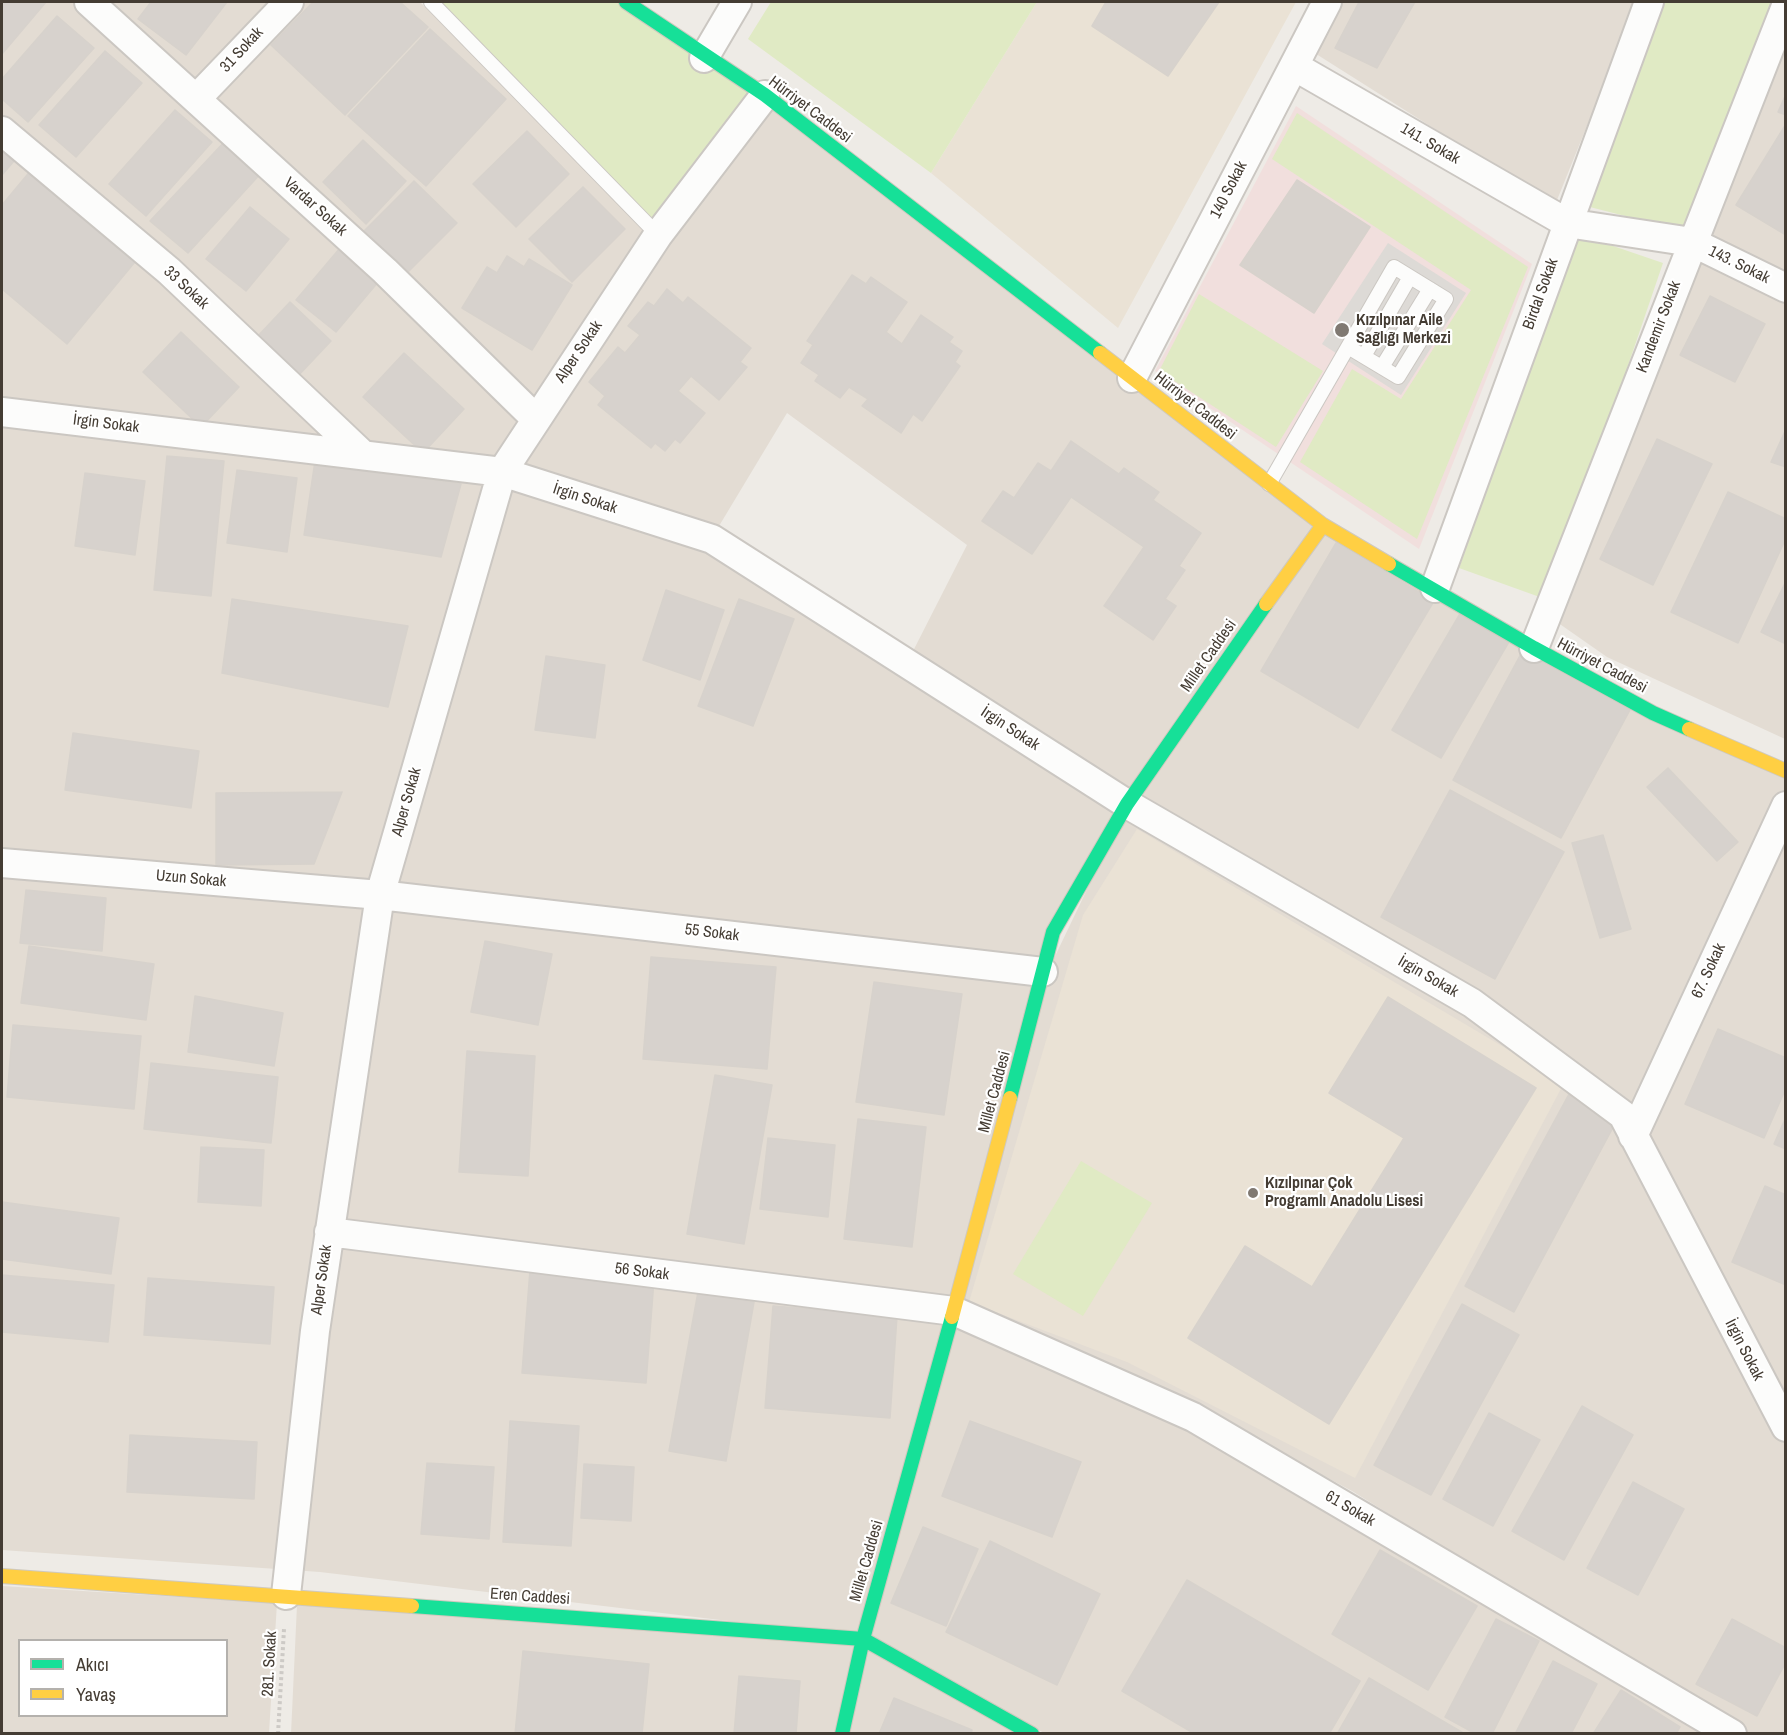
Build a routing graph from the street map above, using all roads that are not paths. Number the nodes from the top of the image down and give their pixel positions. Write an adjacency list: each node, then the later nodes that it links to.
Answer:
1 (89, 2): 12 (street, Vardar Sokak)
2 (289, 2): 12 (street, 31 Sokak)
3 (431, 2): 15 (lane)
4 (626, 2): 9 (street, Hürriyet Caddesi)
5 (737, 2): 9 (street)
6 (1327, 2): 10 (street, 140 Sokak)
7 (1649, 2): 14 (street, Birdal Sokak)
8 (1785, 6): 16 (street, Kandemir Sokak)
9 (705, 56): 11 (street, Hürriyet Caddesi)
10 (1294, 66): 14 (street, 141. Sokak); 23 (street, 140 Sokak)
11 (765, 95): 15 (street, Alper Sokak); 23 (street, Hürriyet Caddesi)
12 (196, 99): 25 (street, Vardar Sokak)
13 (2, 130): 26 (street, 33 Sokak)
14 (1567, 223): 16 (street, 143. Sokak); 30 (street, Birdal Sokak)
15 (658, 235): 25 (street, Alper Sokak)
16 (1692, 242): 18 (street, 143. Sokak); 31 (street, Kandemir Sokak)
17 (1410, 277): 19 (lane); 20 (lane); 21 (lane)
18 (1785, 288)
19 (1430, 289): 22 (lane); 22 (lane)
20 (1348, 347): 21 (lane); 28 (lane)
21 (1364, 356): 22 (lane)
22 (1382, 367)
23 (1132, 378): 28 (street, Hürriyet Caddesi)
24 (2, 412): 26 (street, İrgin Sokak)
25 (535, 418): 27 (street, Alper Sokak)
26 (362, 454): 27 (street, İrgin Sokak)
27 (502, 472): 33 (street, İrgin Sokak); 36 (street, Alper Sokak)
28 (1269, 484): 29 (street, Hürriyet Caddesi)
29 (1323, 525): 30 (street, Hürriyet Caddesi); 33 (street, Millet Caddesi)
30 (1435, 588): 31 (street, Hürriyet Caddesi)
31 (1534, 648): 32 (street, Hürriyet Caddesi)
32 (1785, 771)
33 (1127, 804): 37 (street, Millet Caddesi); 38 (street, İrgin Sokak)
34 (1785, 806): 38 (street, 67. Sokak)
35 (2, 870): 36 (street, Uzun Sokak)
36 (381, 895): 37 (street, 55 Sokak); 39 (street, Alper Sokak)
37 (1043, 972): 40 (street, Millet Caddesi)
38 (1633, 1136): 41 (street, İrgin Sokak)
39 (329, 1232): 40 (street, 56 Sokak); 43 (street, Alper Sokak)
40 (954, 1311): 44 (street, Millet Caddesi); 47 (street, 61 Sokak)
41 (1785, 1428)
42 (2, 1576): 43 (street, Eren Caddesi)
43 (286, 1595): 44 (street, Eren Caddesi)
44 (863, 1639): 45 (street, Millet Caddesi); 46 (street, Eren Caddesi)
45 (842, 1734)
46 (1032, 1734)
47 (1732, 1734)

